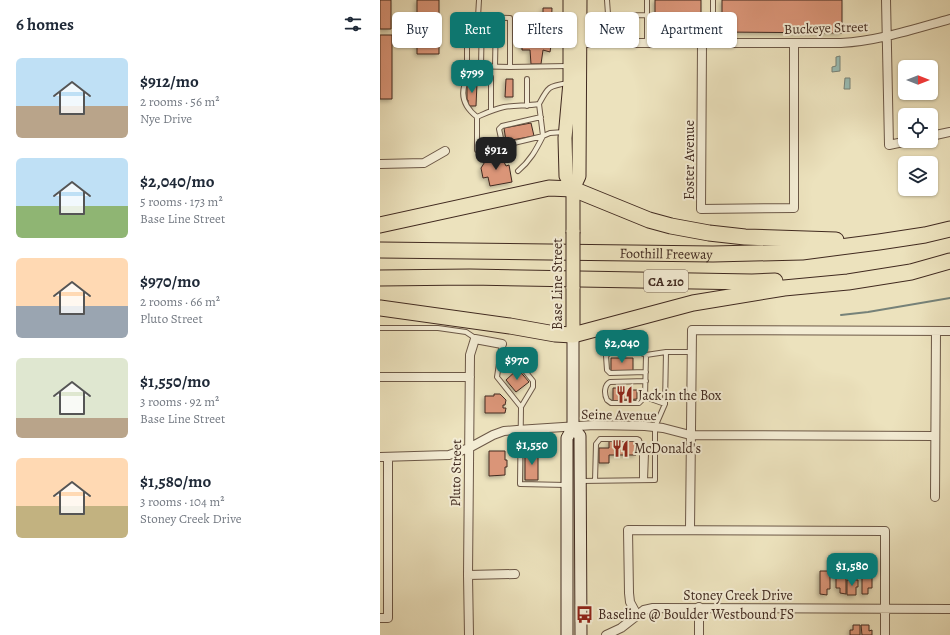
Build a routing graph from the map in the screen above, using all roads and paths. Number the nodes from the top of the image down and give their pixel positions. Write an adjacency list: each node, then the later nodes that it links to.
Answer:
1 (479, 0): 7 (lane)
2 (607, 0): 10 (lane)
3 (647, 0): 8 (lane)
4 (713, 0): 9 (lane)
5 (886, 0): 13 (street)
6 (573, 1): 14 (main road, Base Line Street); 24 (main road, Base Line Street)
7 (480, 12)
8 (647, 12)
9 (713, 12)
10 (647, 15): 15 (lane)
11 (505, 18): 25 (lane)
12 (950, 19): 13 (street, Buckeye Street)
13 (886, 36): 17 (street, Buckeye Street); 37 (street)
14 (580, 43): 15 (street, Buckeye Street); 27 (main road, Base Line Street)
15 (646, 43)
16 (737, 43): 17 (street, Buckeye Street)
17 (794, 43): 21 (street, Foster Avenue)
18 (466, 48): 22 (lane)
19 (481, 48): 22 (lane)
20 (496, 48): 23 (lane)
21 (702, 48)
22 (481, 66): 23 (lane)
23 (496, 66): 25 (lane)
24 (570, 66): 25 (lane); 27 (main road, Base Line Street)
25 (510, 67)
26 (527, 79): 29 (lane)
27 (575, 82): 28 (lane); 33 (main road, Base Line Street); 42 (main road, Base Line Street)
28 (539, 104): 29 (lane); 32 (lane)
29 (527, 106): 30 (lane)
30 (491, 110): 31 (lane); 31 (lane)
31 (477, 117): 38 (lane)
32 (541, 117): 36 (lane); 36 (lane)
33 (566, 132): 36 (lane); 42 (main road, Base Line Street)
34 (950, 132): 35 (street)
35 (938, 135)
36 (543, 136): 41 (lane)
37 (898, 143)
38 (477, 150)
39 (445, 151): 40 (street)
40 (380, 164)
41 (518, 171)
42 (573, 189): 43 (highway); 45 (highway); 53 (main road, Base Line Street, bridge)
43 (380, 225)
44 (950, 229): 45 (highway, Foothill Freeway / CA 210)
45 (879, 242): 46 (highway, Foothill Freeway / CA 210)
46 (380, 250)
47 (950, 260): 48 (highway, Foothill Freeway / CA 210); 53 (highway)
48 (380, 278)
49 (380, 308): 53 (highway)
50 (380, 328): 54 (lane)
51 (936, 330): 52 (street); 57 (street); 71 (street)
52 (950, 331)
53 (573, 335): 67 (main road, Base Line Street)
54 (475, 339): 55 (street); 62 (street, Pluto Street)
55 (502, 344): 59 (lane)
56 (666, 352): 57 (lane); 58 (lane); 65 (lane)
57 (691, 352): 70 (street)
58 (646, 356): 60 (lane); 60 (lane)
59 (499, 360): 66 (lane); 66 (lane)
60 (646, 372): 63 (lane)
61 (380, 377): 62 (street)
62 (470, 377): 72 (street, Pluto Street)
63 (646, 381): 64 (lane); 64 (lane)
64 (645, 397): 65 (lane)
65 (665, 404): 68 (lane)
66 (521, 407): 69 (lane)
67 (573, 427): 68 (street, Seine Avenue); 69 (street, Seine Avenue); 75 (main road, Base Line Street); 77 (main road, Base Line Street)
68 (655, 427): 70 (street, Seine Avenue); 74 (lane)
69 (520, 429): 72 (street, Seine Avenue); 77 (lane)
70 (690, 435): 71 (street, Seine Avenue); 79 (street)
71 (935, 436): 78 (street)
72 (469, 448): 73 (street, Seine Avenue); 83 (street, Pluto Street)
73 (384, 457): 81 (street)
74 (644, 480): 76 (lane); 76 (lane)
75 (580, 481): 76 (lane); 84 (main road, Base Line Street)
76 (595, 481)
77 (567, 485): 80 (main road, Base Line Street)
78 (935, 497)
79 (690, 529): 86 (street); 88 (street)
80 (566, 537): 84 (main road); 91 (main road, Base Line Street)
81 (384, 538): 89 (street)
82 (515, 574): 83 (street)
83 (468, 575): 90 (street, Pluto Street)
84 (581, 581): 92 (main road, Base Line Street)
85 (699, 607): 86 (street, Stoney Creek Drive); 88 (street, Stoney Creek Drive); 94 (street)
86 (885, 608): 87 (street, Stoney Creek Drive); 95 (street)
87 (950, 609)
88 (637, 615): 93 (street, Stoney Creek Drive)
89 (384, 618)
90 (469, 635)
91 (567, 635)
92 (581, 635)
93 (606, 635)
94 (699, 635)
95 (885, 635)

